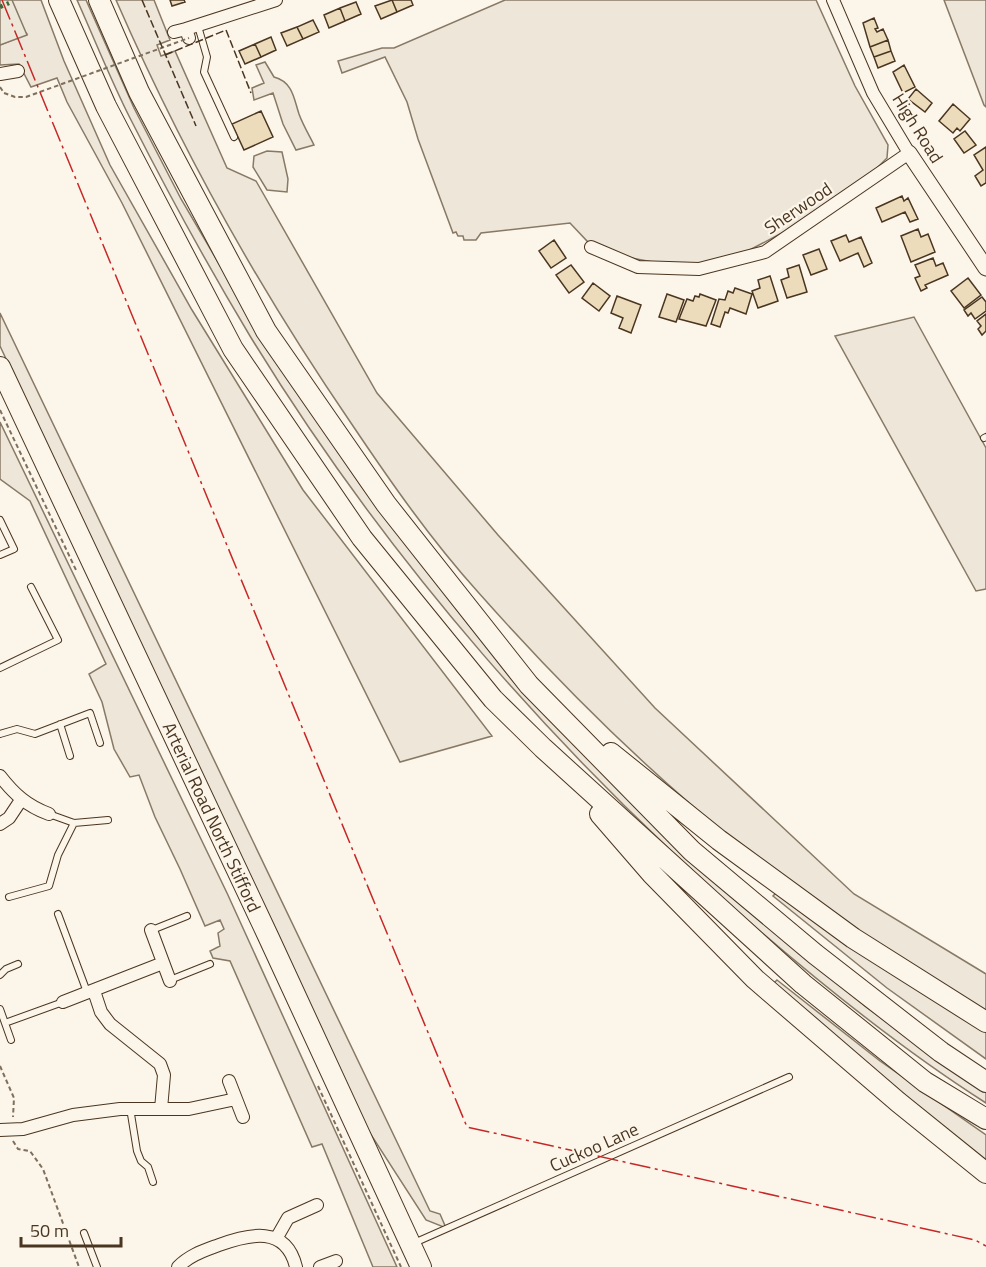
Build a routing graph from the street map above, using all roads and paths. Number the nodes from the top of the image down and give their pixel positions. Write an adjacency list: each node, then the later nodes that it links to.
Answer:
1 (59, 0): 25 (main road)
2 (99, 0): 21 (main road)
3 (276, 0): 5 (street)
4 (833, 0): 11 (street, High Road)
5 (191, 31): 6 (street); 9 (path, bridge); 10 (lane)
6 (174, 32)
7 (18, 71): 8 (street)
8 (0, 74)
9 (0, 87)
10 (234, 137)
11 (909, 153): 12 (street, Sherwood); 13 (street, High Road)
12 (591, 247)
13 (986, 268)
14 (0, 367): 66 (main road, Arterial Road North Stifford)
15 (0, 410): 18 (path)
16 (0, 520): 17 (lane)
17 (0, 555)
18 (75, 569)
19 (31, 587): 20 (lane)
20 (0, 668)
21 (529, 685): 45 (main road); 51 (main road)
22 (60, 724): 23 (lane); 24 (lane); 26 (lane)
23 (0, 734)
24 (100, 743)
25 (543, 748): 57 (main road); 61 (main road)
26 (70, 756)
27 (0, 776): 28 (street)
28 (21, 800): 29 (street); 32 (street)
29 (49, 814): 31 (lane)
30 (108, 820): 31 (lane)
31 (74, 823): 33 (lane)
32 (0, 824)
33 (9, 897)
34 (58, 914): 42 (lane)
35 (187, 916): 36 (lane)
36 (151, 930): 37 (street)
37 (163, 963): 41 (street); 42 (street)
38 (18, 964): 40 (lane)
39 (210, 964): 41 (lane)
40 (0, 975)
41 (170, 981)
42 (91, 992): 43 (street); 55 (street)
43 (63, 1002): 46 (lane)
44 (0, 1009): 46 (lane)
45 (986, 1022)
46 (5, 1023): 47 (lane)
47 (11, 1040)
48 (0, 1066): 58 (path)
49 (789, 1077): 66 (lane, Cuckoo Lane)
50 (229, 1081): 53 (street)
51 (986, 1082)
52 (316, 1083): 73 (path)
53 (236, 1099): 55 (street); 56 (street)
54 (130, 1108): 55 (street); 59 (street); 62 (lane)
55 (161, 1108)
56 (243, 1117)
57 (986, 1119)
58 (12, 1123)
59 (0, 1130)
60 (12, 1138): 68 (path)
61 (986, 1173)
62 (153, 1182)
63 (317, 1205): 65 (street)
64 (84, 1233): 69 (lane)
65 (276, 1239): 70 (street); 71 (street)
66 (411, 1245): 74 (main road, Arterial Road North Stifford)
67 (336, 1261): 72 (street)
68 (79, 1267)
69 (97, 1267)
70 (178, 1267)
71 (296, 1267)
72 (320, 1267)
73 (401, 1267)
74 (421, 1267)

